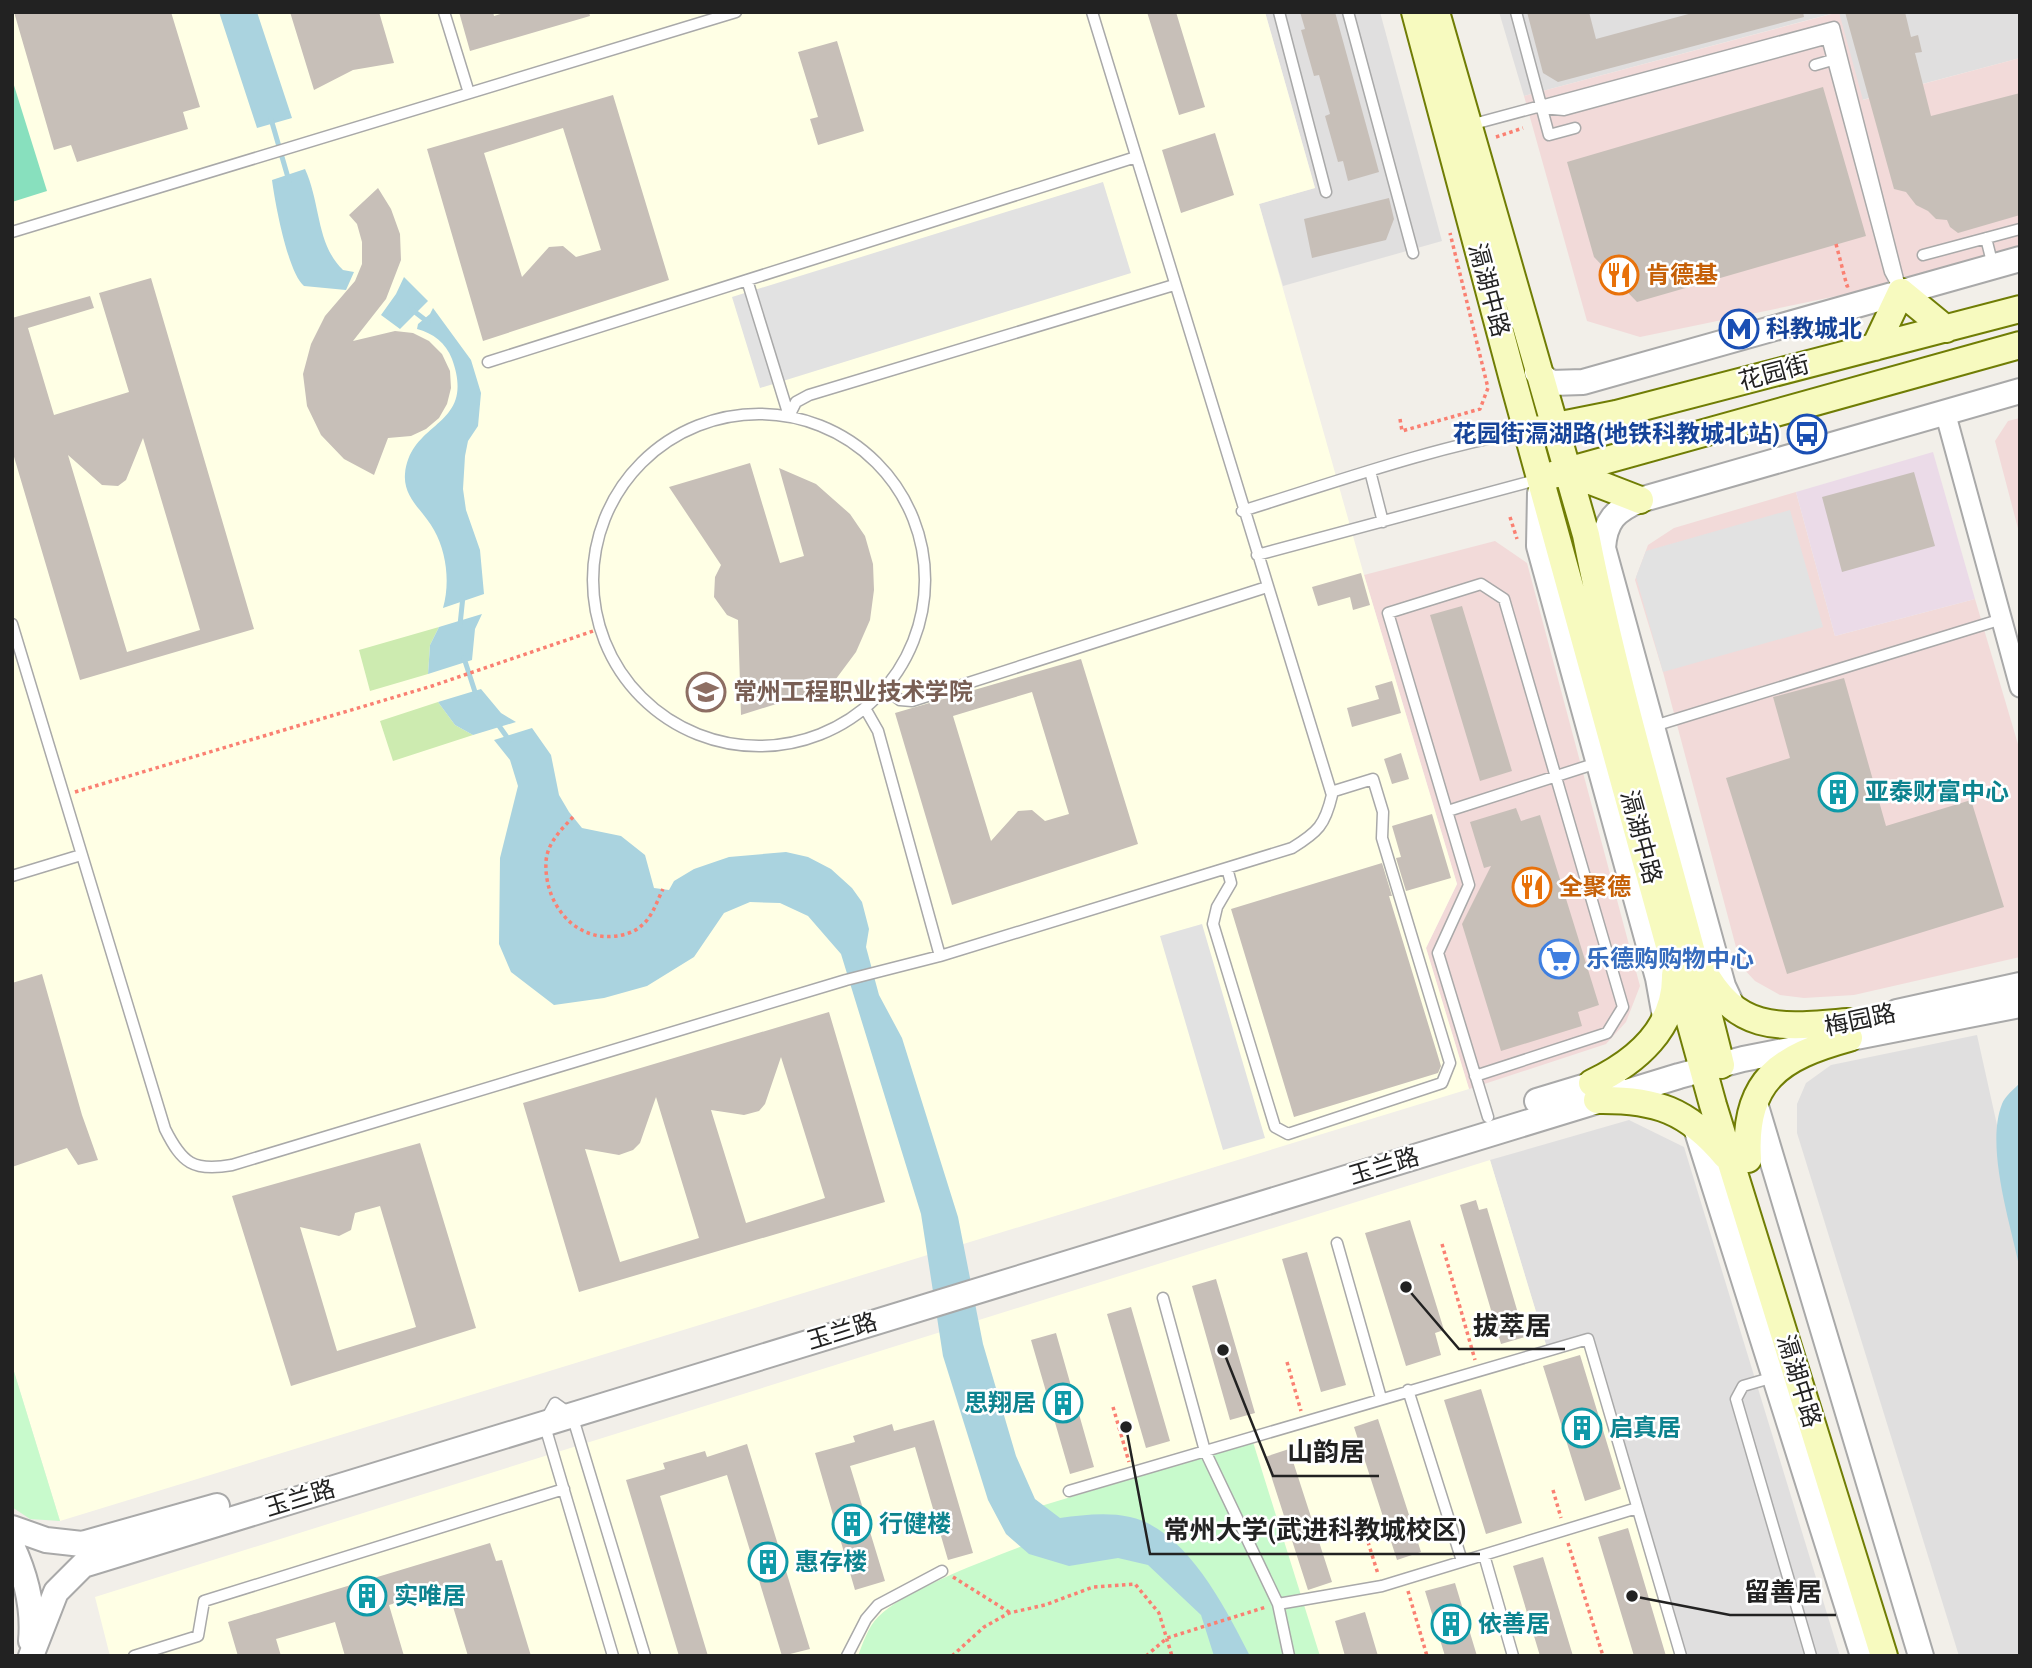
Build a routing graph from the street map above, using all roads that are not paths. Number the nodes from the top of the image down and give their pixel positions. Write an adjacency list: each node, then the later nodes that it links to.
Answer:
1 (444, 12): 11 (lane)
2 (736, 12): 11 (lane)
3 (1092, 12): 15 (lane)
4 (1279, 12): 16 (lane)
5 (1348, 12): 20 (lane)
6 (1415, 12): 36 (main road, 滆湖中路)
7 (1436, 12): 13 (main road, 滆湖中路)
8 (1516, 12): 12 (lane)
9 (1838, 58): 10 (lane); 12 (lane); 26 (lane)
10 (1815, 65)
11 (469, 93): 18 (lane)
12 (1542, 108): 13 (lane); 14 (lane)
13 (1467, 126): 32 (main road, 滆湖中路)
14 (1575, 128)
15 (1136, 157): 24 (lane); 25 (lane)
16 (1326, 192)
17 (2020, 229): 19 (lane)
18 (12, 232)
19 (1986, 238): 21 (lane); 23 (lane)
20 (1413, 253)
21 (1923, 255)
22 (2020, 259): 23 (street)
23 (1993, 266): 26 (street)
24 (747, 280): 31 (lane); 35 (lane)
25 (1174, 285): 35 (lane); 40 (lane)
26 (1901, 292): 28 (main road); 30 (main road); 32 (street)
27 (2020, 309): 28 (main road, 花园街)
28 (1946, 329): 30 (main road, 花园街)
29 (2020, 345): 38 (main road, 花园街)
30 (1875, 347): 36 (main road, 花园街)
31 (488, 362)
32 (1537, 372): 36 (main road, 滆湖中路)
33 (2020, 391): 34 (street)
34 (1945, 412): 39 (street); 44 (street)
35 (789, 416): 47 (lane); 48 (lane)
36 (1540, 429): 37 (lane); 38 (main road, 滆湖中路)
37 (1370, 471): 40 (lane); 41 (lane)
38 (1553, 475): 39 (main road); 41 (lane); 50 (street); 57 (main road, 滆湖中路)
39 (1640, 500): 49 (street)
40 (1242, 511): 42 (lane)
41 (1383, 522): 42 (lane)
42 (1257, 555): 43 (lane)
43 (1267, 587): 47 (lane); 52 (lane)
44 (2001, 620): 46 (street); 49 (lane)
45 (12, 624): 54 (lane)
46 (2020, 687)
47 (884, 688): 48 (lane)
48 (866, 710): 58 (lane)
49 (1650, 727): 60 (street)
50 (1598, 763): 51 (lane); 62 (street)
51 (1556, 776): 53 (lane); 53 (lane); 65 (lane)
52 (1331, 792): 55 (lane); 55 (lane)
53 (1448, 811): 65 (lane)
54 (81, 855): 56 (lane); 58 (lane)
55 (1227, 868): 58 (lane)
56 (12, 876)
57 (1681, 946): 60 (main road); 62 (main road); 64 (main road, 滆湖中路)
58 (940, 956)
59 (2020, 985): 63 (street, 梅园路)
60 (1732, 1004): 63 (main road)
61 (2020, 1004): 63 (street, 梅园路)
62 (1665, 1017): 66 (main road)
63 (1848, 1030): 64 (street, 梅园路); 67 (main road)
64 (1710, 1059): 66 (street, 玉兰路); 70 (main road, 滆湖中路)
65 (1475, 1076): 68 (lane)
66 (1595, 1092): 68 (street, 玉兰路); 69 (main road); 72 (street, 玉兰路)
67 (1755, 1103): 70 (main road); 100 (street)
68 (1488, 1118): 72 (street, 玉兰路)
69 (1695, 1125): 70 (main road); 74 (street)
70 (1740, 1161): 74 (main road, 滆湖中路); 99 (main road, 滆湖中路)
71 (1337, 1243): 76 (lane)
72 (979, 1282): 77 (street, 玉兰路)
73 (1163, 1298): 78 (lane)
74 (1786, 1373): 96 (lane); 97 (street); 98 (main road, 滆湖中路)
75 (1408, 1390): 76 (lane); 81 (lane); 85 (lane)
76 (1381, 1398): 78 (lane)
77 (557, 1414): 79 (lane); 82 (street, 玉兰路); 88 (street, 玉兰路); 91 (lane)
78 (1205, 1451): 80 (lane); 87 (lane)
79 (564, 1489): 89 (lane); 90 (lane)
80 (1069, 1491)
81 (1637, 1508): 84 (lane); 95 (lane)
82 (12, 1528)
83 (12, 1546): 88 (street)
84 (1484, 1555): 85 (lane); 94 (lane)
85 (1461, 1561): 87 (lane)
86 (942, 1571): 92 (lane)
87 (1278, 1604): 93 (lane)
88 (30, 1656)
89 (134, 1656)
90 (613, 1656)
91 (645, 1656)
92 (847, 1656)
93 (1289, 1656)
94 (1513, 1656)
95 (1681, 1656)
96 (1811, 1656)
97 (1863, 1656)
98 (1884, 1656)
99 (1900, 1656)
100 (1921, 1656)

